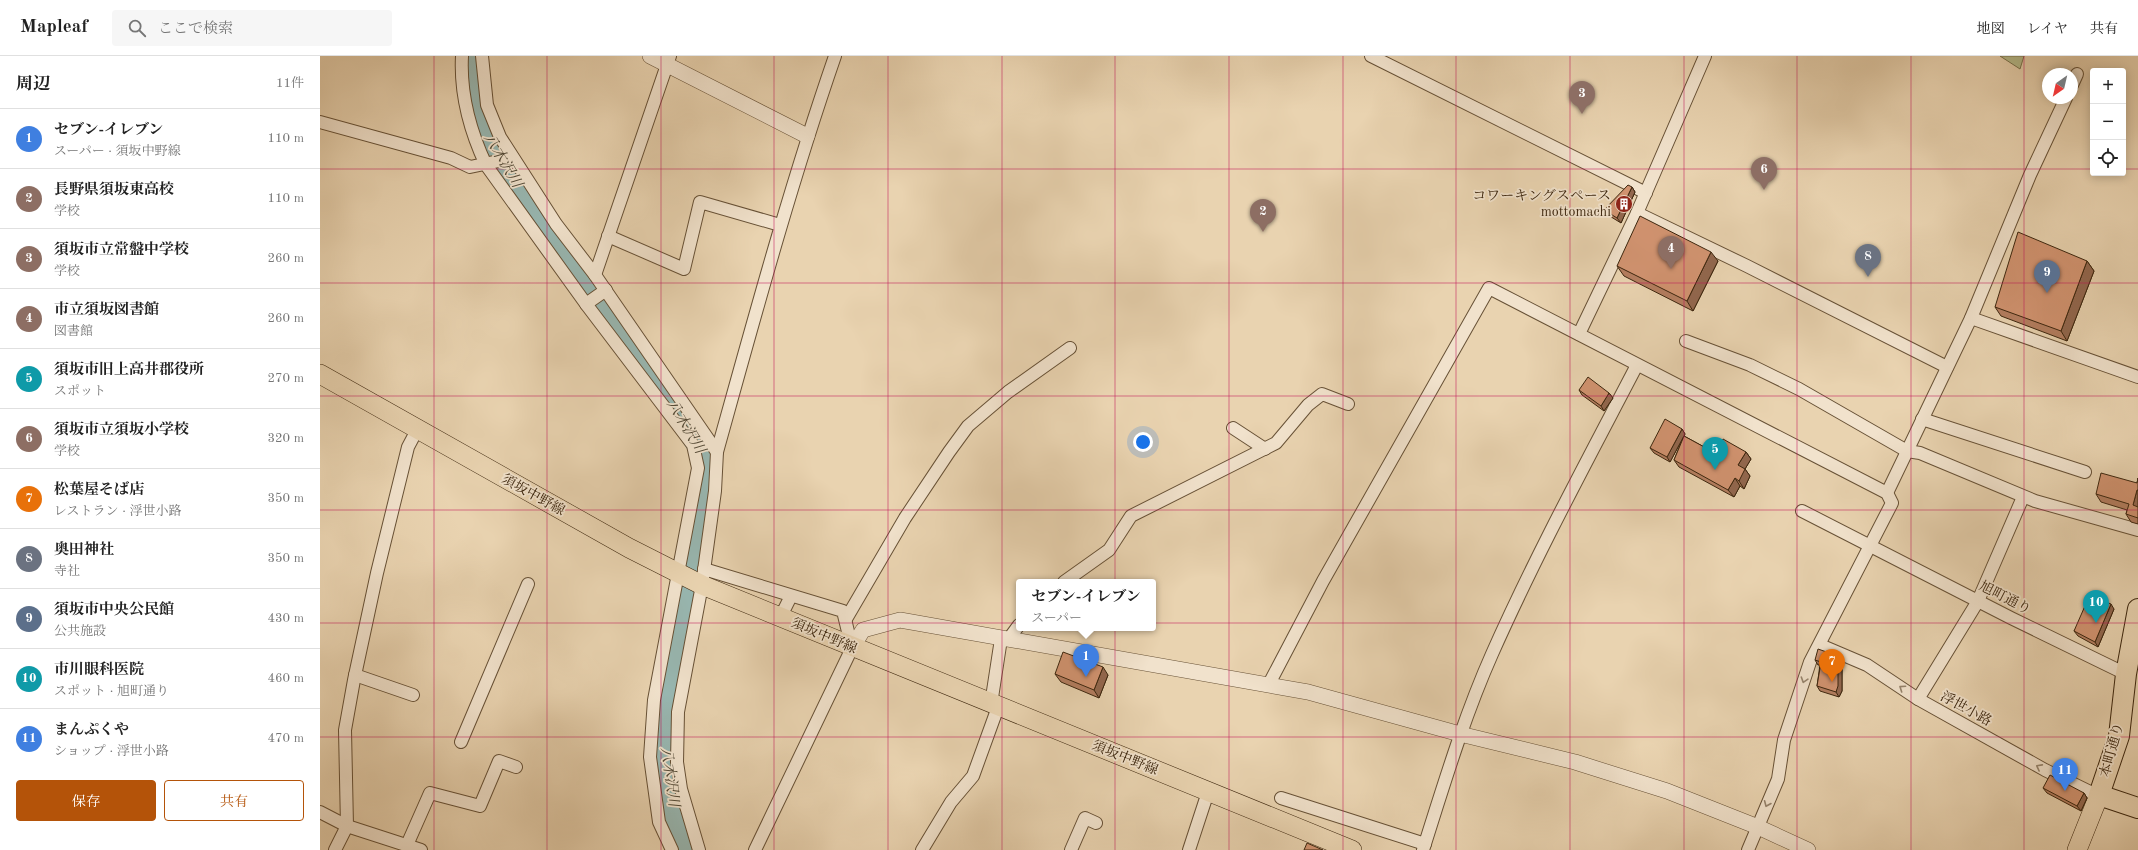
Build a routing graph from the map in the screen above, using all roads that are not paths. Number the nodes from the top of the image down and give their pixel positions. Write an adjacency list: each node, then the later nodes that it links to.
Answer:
1 (462, 56): 12 (street)
2 (650, 56): 7 (street)
3 (835, 56): 10 (street)
4 (1371, 56): 13 (street)
5 (1705, 56): 13 (street)
6 (482, 57): 11 (street)
7 (668, 61): 10 (street); 16 (street)
8 (2063, 104): 20 (street)
9 (320, 122): 12 (street)
10 (807, 136): 15 (street)
11 (511, 158): 12 (street); 17 (street)
12 (488, 165): 19 (street)
13 (1646, 193): 14 (street)
14 (1637, 213): 21 (street); 25 (street)
15 (780, 225): 16 (street); 34 (street)
16 (608, 236): 17 (street)
17 (595, 275): 18 (street)
18 (603, 292): 19 (street); 34 (street)
19 (588, 302): 41 (street)
20 (1970, 318): 25 (street); 27 (street)
21 (1579, 334): 24 (street); 55 (street)
22 (1686, 341): 33 (street)
23 (1070, 348): 48 (street)
24 (1637, 365): 36 (street); 59 (street)
25 (1947, 367): 29 (street)
26 (320, 374): 31 (main road, 須坂中野線)
27 (2138, 377)
28 (1348, 404): 32 (street)
29 (1922, 419): 33 (street); 35 (street)
30 (1233, 428): 32 (street)
31 (417, 430): 41 (main road, 須坂中野線); 54 (street)
32 (1265, 449): 42 (street)
33 (1907, 451): 36 (street); 37 (street)
34 (718, 452): 41 (street)
35 (2085, 472)
36 (1887, 493): 40 (street)
37 (2023, 497): 39 (street); 45 (street)
38 (1802, 511): 40 (street, 旭町通り)
39 (2138, 530)
40 (1871, 546): 45 (street, 旭町通り); 51 (street)
41 (693, 577): 44 (street); 47 (main road, 須坂中野線); 74 (street); 75 (street)
42 (1068, 579)
43 (528, 584): 60 (street)
44 (791, 596): 47 (street); 48 (street)
45 (1978, 601): 53 (street, 旭町通り); 57 (street)
46 (2138, 609): 53 (highway, 本町通り)
47 (780, 618): 52 (main road, 須坂中野線)
48 (846, 619): 52 (street)
49 (1016, 628): 50 (street)
50 (1005, 640): 52 (street); 55 (street); 58 (street)
51 (1820, 645): 57 (street, 浮世小路, one-way to 51); 69 (street, one-way to 69)
52 (852, 648): 58 (main road, 須坂中野線); 76 (street)
53 (2126, 674): 63 (highway, 本町通り)
54 (355, 675): 56 (street); 68 (street)
55 (1269, 684): 59 (street)
56 (413, 694)
57 (1918, 699): 63 (street, 浮世小路, one-way to 57)
58 (995, 705): 62 (main road, 須坂中野線); 77 (street)
59 (1460, 734): 69 (street); 71 (street)
60 (461, 742)
61 (516, 767): 70 (street)
62 (1208, 792): 79 (street); 80 (main road, 須坂中野線)
63 (2099, 795): 65 (highway); 83 (main road)
64 (1281, 798): 71 (street)
65 (2138, 808)
66 (320, 812): 68 (street)
67 (1096, 823): 78 (street)
68 (347, 826): 70 (street); 72 (street)
69 (1758, 827): 81 (street); 82 (street)
70 (407, 845): 73 (street)
71 (1424, 847)
72 (335, 850)
73 (421, 850)
74 (672, 850)
75 (699, 850)
76 (755, 850)
77 (922, 850)
78 (1071, 850)
79 (1189, 850)
80 (1352, 850)
81 (1748, 850)
82 (1808, 850)
83 (2077, 850)

